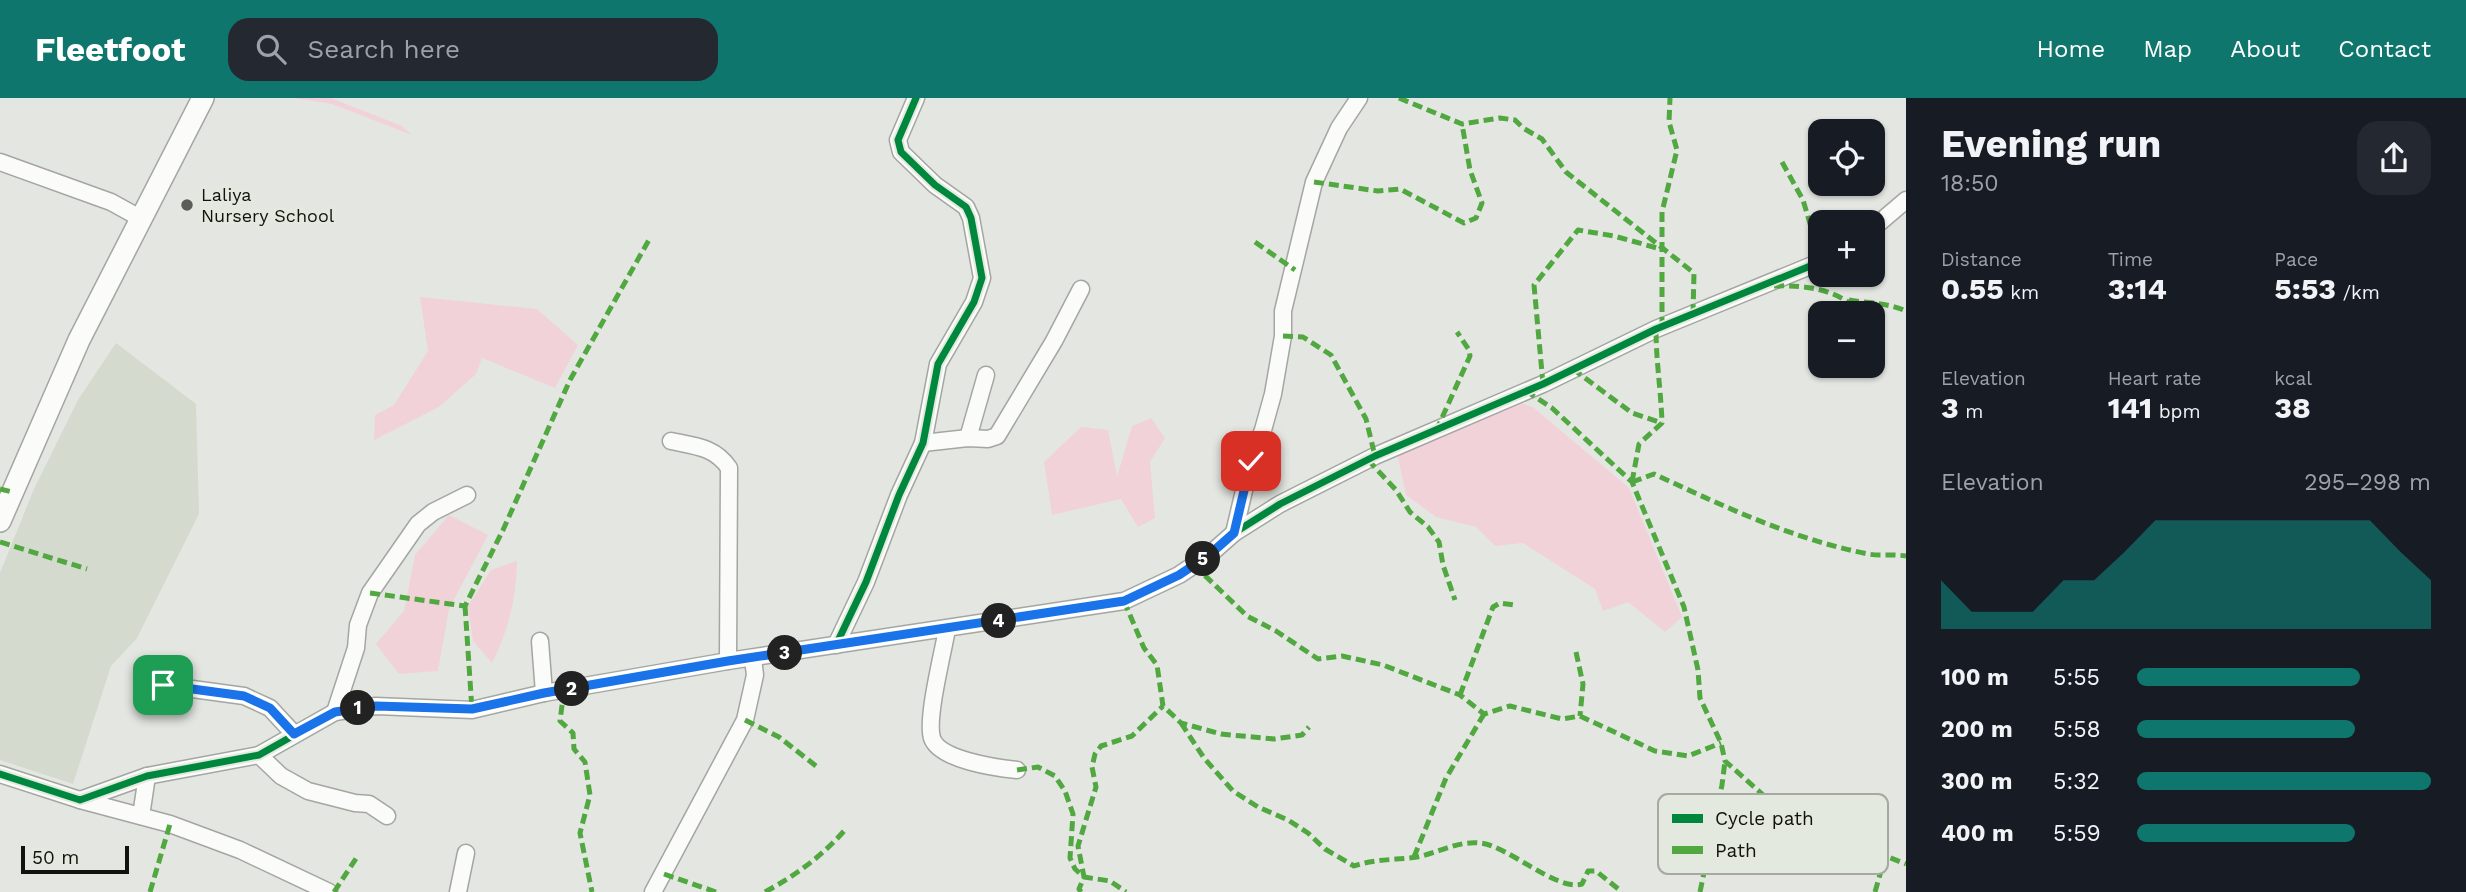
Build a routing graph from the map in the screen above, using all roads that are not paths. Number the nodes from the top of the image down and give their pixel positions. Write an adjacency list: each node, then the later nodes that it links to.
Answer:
1 (203, 98): 6 (street)
2 (916, 98): 13 (street)
3 (1359, 98): 16 (street)
4 (0, 162): 6 (street)
5 (1906, 200): 7 (street)
6 (140, 218): 15 (street)
7 (1885, 218)
8 (1808, 267): 16 (street)
9 (1081, 289): 11 (street)
10 (986, 375): 11 (street)
11 (968, 438): 13 (street)
12 (671, 441): 21 (street)
13 (923, 443): 19 (street)
14 (467, 495): 24 (street)
15 (0, 521)
16 (1234, 533): 17 (street)
17 (947, 629): 19 (street); 27 (street)
18 (540, 641): 23 (street)
19 (836, 645): 20 (street)
20 (753, 659): 21 (street); 36 (street)
21 (728, 661): 23 (street)
22 (163, 685): 25 (street)
23 (544, 693): 24 (street)
24 (335, 712): 25 (street)
25 (294, 734): 26 (street)
26 (259, 755): 29 (street); 31 (street)
27 (1017, 770)
28 (0, 774): 30 (street)
29 (147, 776): 30 (street); 32 (street)
30 (80, 800): 32 (street)
31 (387, 816)
32 (141, 817): 34 (street)
33 (466, 853): 35 (street)
34 (329, 892)
35 (458, 892)
36 (653, 892)

